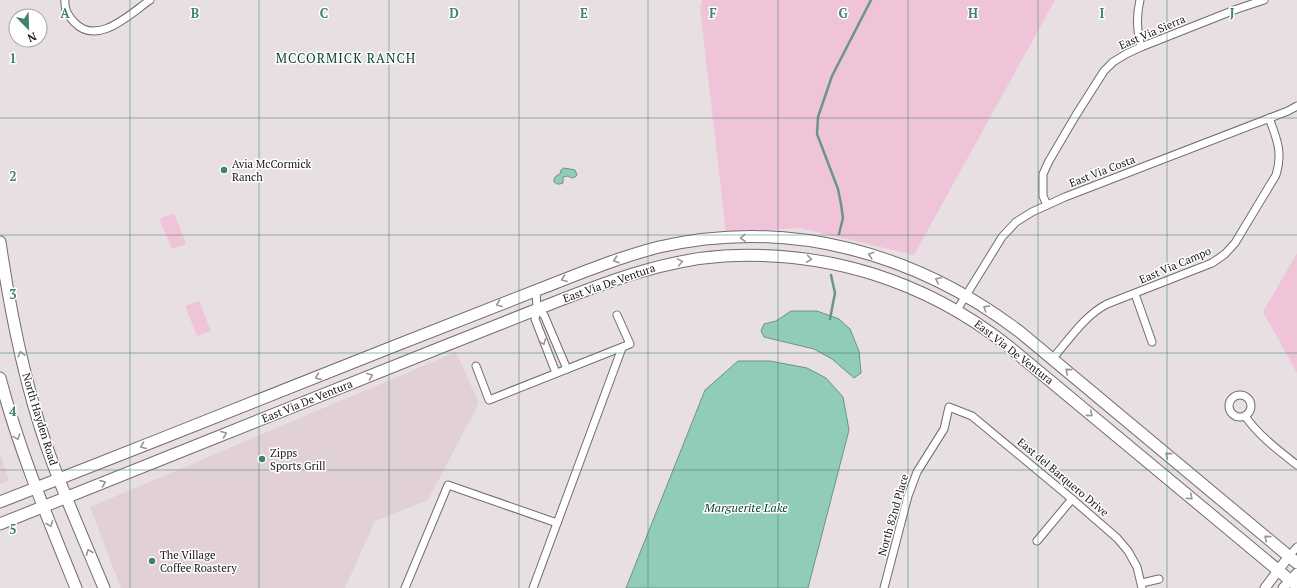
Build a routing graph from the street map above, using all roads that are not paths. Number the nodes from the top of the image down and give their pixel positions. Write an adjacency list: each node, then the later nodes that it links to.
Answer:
1 (65, 0): 2 (street)
2 (150, 0)
3 (1140, 0): 5 (street)
4 (1264, 0): 5 (street, East Via Sierra)
5 (1141, 47): 8 (street, East Via Sierra)
6 (1297, 106): 7 (street, East Via Costa)
7 (1270, 118): 8 (street, East Via Costa); 11 (street, East Via Campo)
8 (1047, 205): 12 (street, East Via Costa)
9 (0, 242): 26 (main road, North Hayden Road, one-way to 9)
10 (536, 290): 12 (main road, East Via De Ventura, one-way to 10); 13 (street); 26 (main road, East Via De Ventura, one-way to 26)
11 (1135, 294): 16 (street); 18 (street, East Via Campo)
12 (966, 296): 14 (street, East Via Costa); 18 (main road, East Via De Ventura, one-way to 12)
13 (537, 310): 14 (main road, East Via De Ventura, one-way to 14); 20 (street); 21 (street, one-way to 21); 28 (main road, East Via De Ventura, one-way to 13)
14 (957, 310): 37 (main road, East Via De Ventura, one-way to 37)
15 (617, 315): 17 (street)
16 (1152, 342)
17 (622, 348): 20 (street); 32 (street)
18 (1052, 359): 36 (main road, East Via De Ventura, one-way to 18)
19 (476, 366): 21 (street)
20 (567, 369): 21 (street)
21 (556, 373)
22 (0, 378): 27 (main road, one-way to 27)
23 (950, 407): 29 (street, East del Barquero Drive); 45 (street, North 82nd Place)
24 (1245, 416): 25 (street)
25 (1297, 465)
26 (59, 479): 27 (main road, East Via De Ventura); 28 (main road, North Hayden Road)
27 (36, 488): 30 (main road, East Via De Ventura); 31 (main road)
28 (67, 497): 31 (main road, East Via De Ventura); 42 (main road, North Hayden Road, one-way to 28)
29 (1072, 499): 34 (street, East del Barquero Drive); 40 (street, East del Barquero Drive)
30 (0, 502)
31 (43, 506): 33 (main road, East Via De Ventura); 41 (main road, one-way to 41)
32 (557, 523): 43 (street); 44 (street)
33 (0, 524)
34 (1037, 541)
35 (1297, 547): 36 (street)
36 (1293, 560): 37 (street)
37 (1278, 570): 39 (main road, East Via De Ventura); 46 (street)
38 (1159, 579): 40 (street, East del Barquero Drive)
39 (1292, 582)
40 (1142, 586)
41 (76, 588)
42 (104, 588)
43 (405, 588)
44 (533, 588)
45 (884, 588)
46 (1265, 588)

